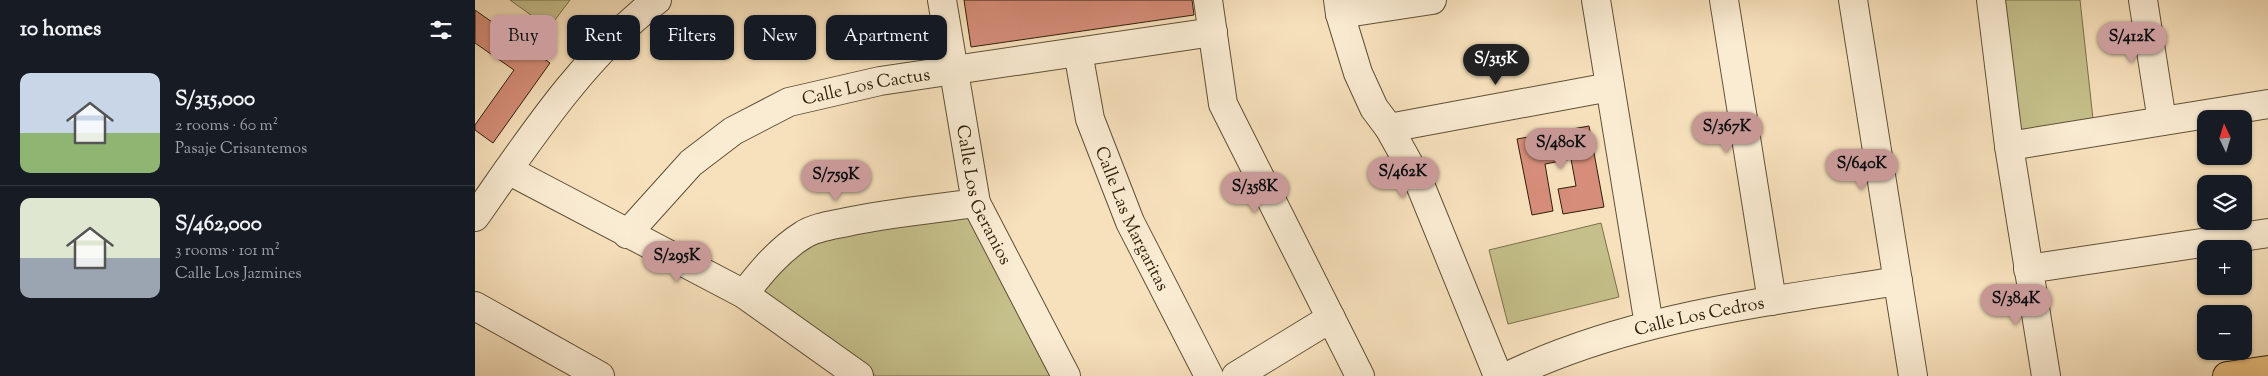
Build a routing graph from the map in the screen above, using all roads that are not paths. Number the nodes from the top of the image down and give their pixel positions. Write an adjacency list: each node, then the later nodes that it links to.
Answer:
1 (656, 0): 19 (street)
2 (942, 0): 13 (street, Calle Los Geranios)
3 (1208, 0): 11 (street)
4 (1432, 0): 10 (street)
5 (1596, 0): 14 (street)
6 (1724, 0): 27 (street)
7 (1853, 0): 25 (street)
8 (1991, 0): 18 (street)
9 (2143, 0): 16 (street)
10 (1339, 7): 17 (street)
11 (1213, 32): 12 (street, Calle Los Cactus); 29 (street)
12 (1078, 52): 13 (street, Calle Los Cactus); 35 (street, Calle Las Margaritas)
13 (953, 70): 20 (street, Calle Los Geranios); 23 (street, Calle Los Cactus)
14 (1610, 87): 17 (street); 30 (street)
15 (2268, 104): 16 (street)
16 (2162, 121): 18 (street)
17 (1389, 128): 38 (street)
18 (2009, 146): 24 (street)
19 (508, 170): 21 (street); 23 (street)
20 (976, 203): 26 (street); 34 (street, Calle Los Geranios)
21 (475, 217)
22 (2268, 233): 24 (street)
23 (627, 234): 26 (street)
24 (2028, 269): 41 (street)
25 (1898, 281): 27 (street, Calle Los Cedros); 40 (street)
26 (744, 294): 33 (street)
27 (1771, 301): 30 (street, Calle Los Cedros)
28 (475, 306): 32 (street)
29 (1331, 318): 36 (street); 37 (street)
30 (1649, 325): 39 (street, Calle Los Cedros)
31 (2268, 370): 42 (main road)
32 (601, 376)
33 (859, 376)
34 (1066, 376)
35 (1209, 376)
36 (1236, 376)
37 (1360, 376)
38 (1498, 376)
39 (1509, 376)
40 (1913, 376)
41 (2046, 376)
42 (2227, 376)

